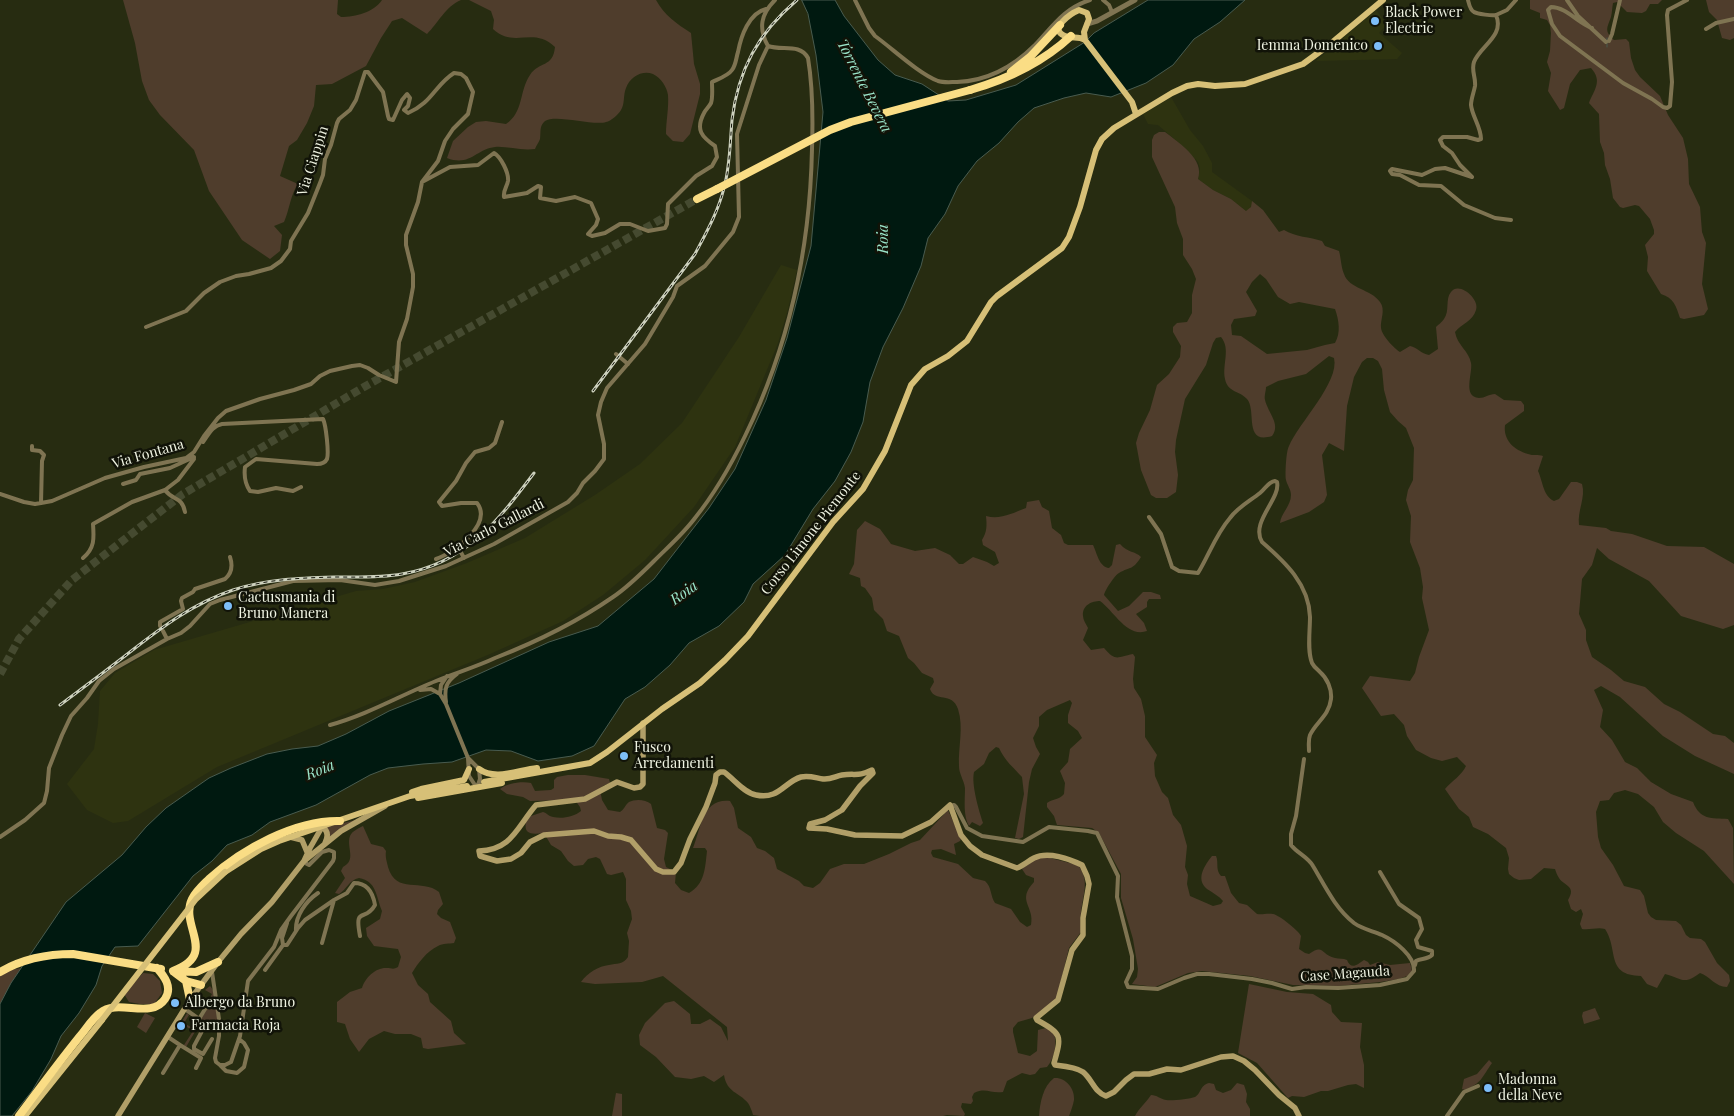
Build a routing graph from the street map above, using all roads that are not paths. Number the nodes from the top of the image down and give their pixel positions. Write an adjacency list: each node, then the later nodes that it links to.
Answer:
1 (775, 0): 12 (street)
2 (855, 0): 3 (street)
3 (1090, 0)
4 (1104, 0): 13 (street)
5 (1134, 0): 13 (street)
6 (1383, 0): 26 (main road, Corso Limone Piemonte)
7 (1468, 0): 15 (street)
8 (1516, 0): 15 (street)
9 (1567, 0): 20 (street)
10 (1620, 0): 20 (street)
11 (1687, 0): 20 (street)
12 (766, 8): 24 (street); 27 (street)
13 (1112, 12): 16 (street)
14 (1087, 13): 16 (street); 18 (main road); 19 (main road)
15 (1496, 15): 29 (street)
16 (1101, 19): 19 (street)
17 (1734, 19): 21 (street)
18 (1060, 25): 22 (main road); 25 (highway)
19 (1086, 25): 22 (main road); 23 (main road)
20 (1592, 28)
21 (1706, 29)
22 (1071, 36): 23 (main road); 25 (highway)
23 (1085, 40): 26 (main road)
24 (768, 46): 32 (street, Via Carlo Gallardi); 53 (street)
25 (997, 81): 28 (highway, bridge)
26 (1140, 112): 59 (main road, Corso Limone Piemonte)
27 (422, 182): 30 (street, Via Ciappin); 33 (street, Via Ciappin)
28 (697, 200)
29 (1511, 220)
30 (146, 327)
31 (616, 354): 32 (street)
32 (628, 364): 48 (street, Via Carlo Gallardi)
33 (396, 382): 35 (street, Via Fontana)
34 (502, 422): 45 (street)
35 (200, 444): 37 (street, Via Fontana); 39 (street)
36 (32, 446): 42 (street)
37 (193, 456): 38 (street); 40 (street); 42 (street, Via Fontana)
38 (123, 484)
39 (301, 487)
40 (165, 490): 43 (street); 47 (street)
41 (0, 494): 42 (street)
42 (42, 504)
43 (184, 512)
44 (1149, 517): 61 (street)
45 (458, 547): 48 (street); 49 (street)
46 (230, 557): 50 (street)
47 (83, 558)
48 (464, 558): 52 (street, Via Carlo Gallardi)
49 (436, 559)
50 (160, 626)
51 (163, 631): 52 (street)
52 (167, 639): 75 (street, Via Carlo Gallardi)
53 (459, 673): 54 (street); 58 (street)
54 (447, 676): 55 (street); 56 (street)
55 (434, 681): 56 (street); 57 (street)
56 (441, 685): 58 (street)
57 (418, 690): 58 (street); 60 (street)
58 (442, 693): 62 (street)
59 (643, 723): 64 (main road, Corso Limone Piemonte); 72 (main road)
60 (330, 725)
61 (1309, 751)
62 (468, 758): 65 (street); 66 (street)
63 (1304, 759): 89 (street, Case Magauda)
64 (583, 766): 65 (main road); 67 (main road, Corso Limone Piemonte); 69 (main road)
65 (481, 772): 69 (street)
66 (469, 774): 69 (street); 70 (main road)
67 (484, 782)
68 (467, 786): 70 (main road)
69 (477, 788): 70 (main road)
70 (398, 800): 71 (main road)
71 (389, 804): 73 (main road); 77 (main road)
72 (950, 806): 89 (street, Case Magauda); 113 (main road)
73 (340, 821): 74 (main road); 93 (highway)
74 (322, 827): 76 (main road); 77 (main road); 78 (main road)
75 (0, 837)
76 (290, 837): 78 (main road); 111 (main road, bridge)
77 (324, 844): 79 (main road)
78 (307, 853): 79 (main road)
79 (304, 861): 83 (street); 88 (main road)
80 (1380, 872): 89 (street)
81 (318, 893): 84 (street)
82 (334, 900): 84 (street); 85 (street); 86 (street)
83 (288, 919): 87 (street); 104 (street)
84 (296, 931): 87 (street)
85 (360, 936)
86 (322, 943)
87 (283, 945): 92 (street)
88 (218, 962): 91 (main road); 95 (highway)
89 (1415, 965)
90 (154, 968): 93 (highway); 94 (highway); 110 (highway)
91 (212, 970): 96 (main road); 97 (street)
92 (265, 970)
93 (172, 971): 95 (highway)
94 (0, 972)
95 (187, 977): 96 (highway); 98 (highway)
96 (203, 982): 97 (street); 98 (main road)
97 (213, 985): 106 (street)
98 (190, 1000): 100 (main road)
99 (210, 1001): 101 (street)
100 (185, 1009): 101 (street); 102 (main road)
101 (199, 1019): 103 (street)
102 (168, 1037): 105 (street); 112 (main road)
103 (212, 1040)
104 (239, 1040): 106 (street); 106 (street)
105 (180, 1045): 107 (street); 108 (street)
106 (220, 1065)
107 (196, 1068)
108 (163, 1073)
109 (1478, 1086): 114 (street)
110 (19, 1116)
111 (25, 1116)
112 (118, 1116)
113 (1299, 1116)
114 (1447, 1116)

